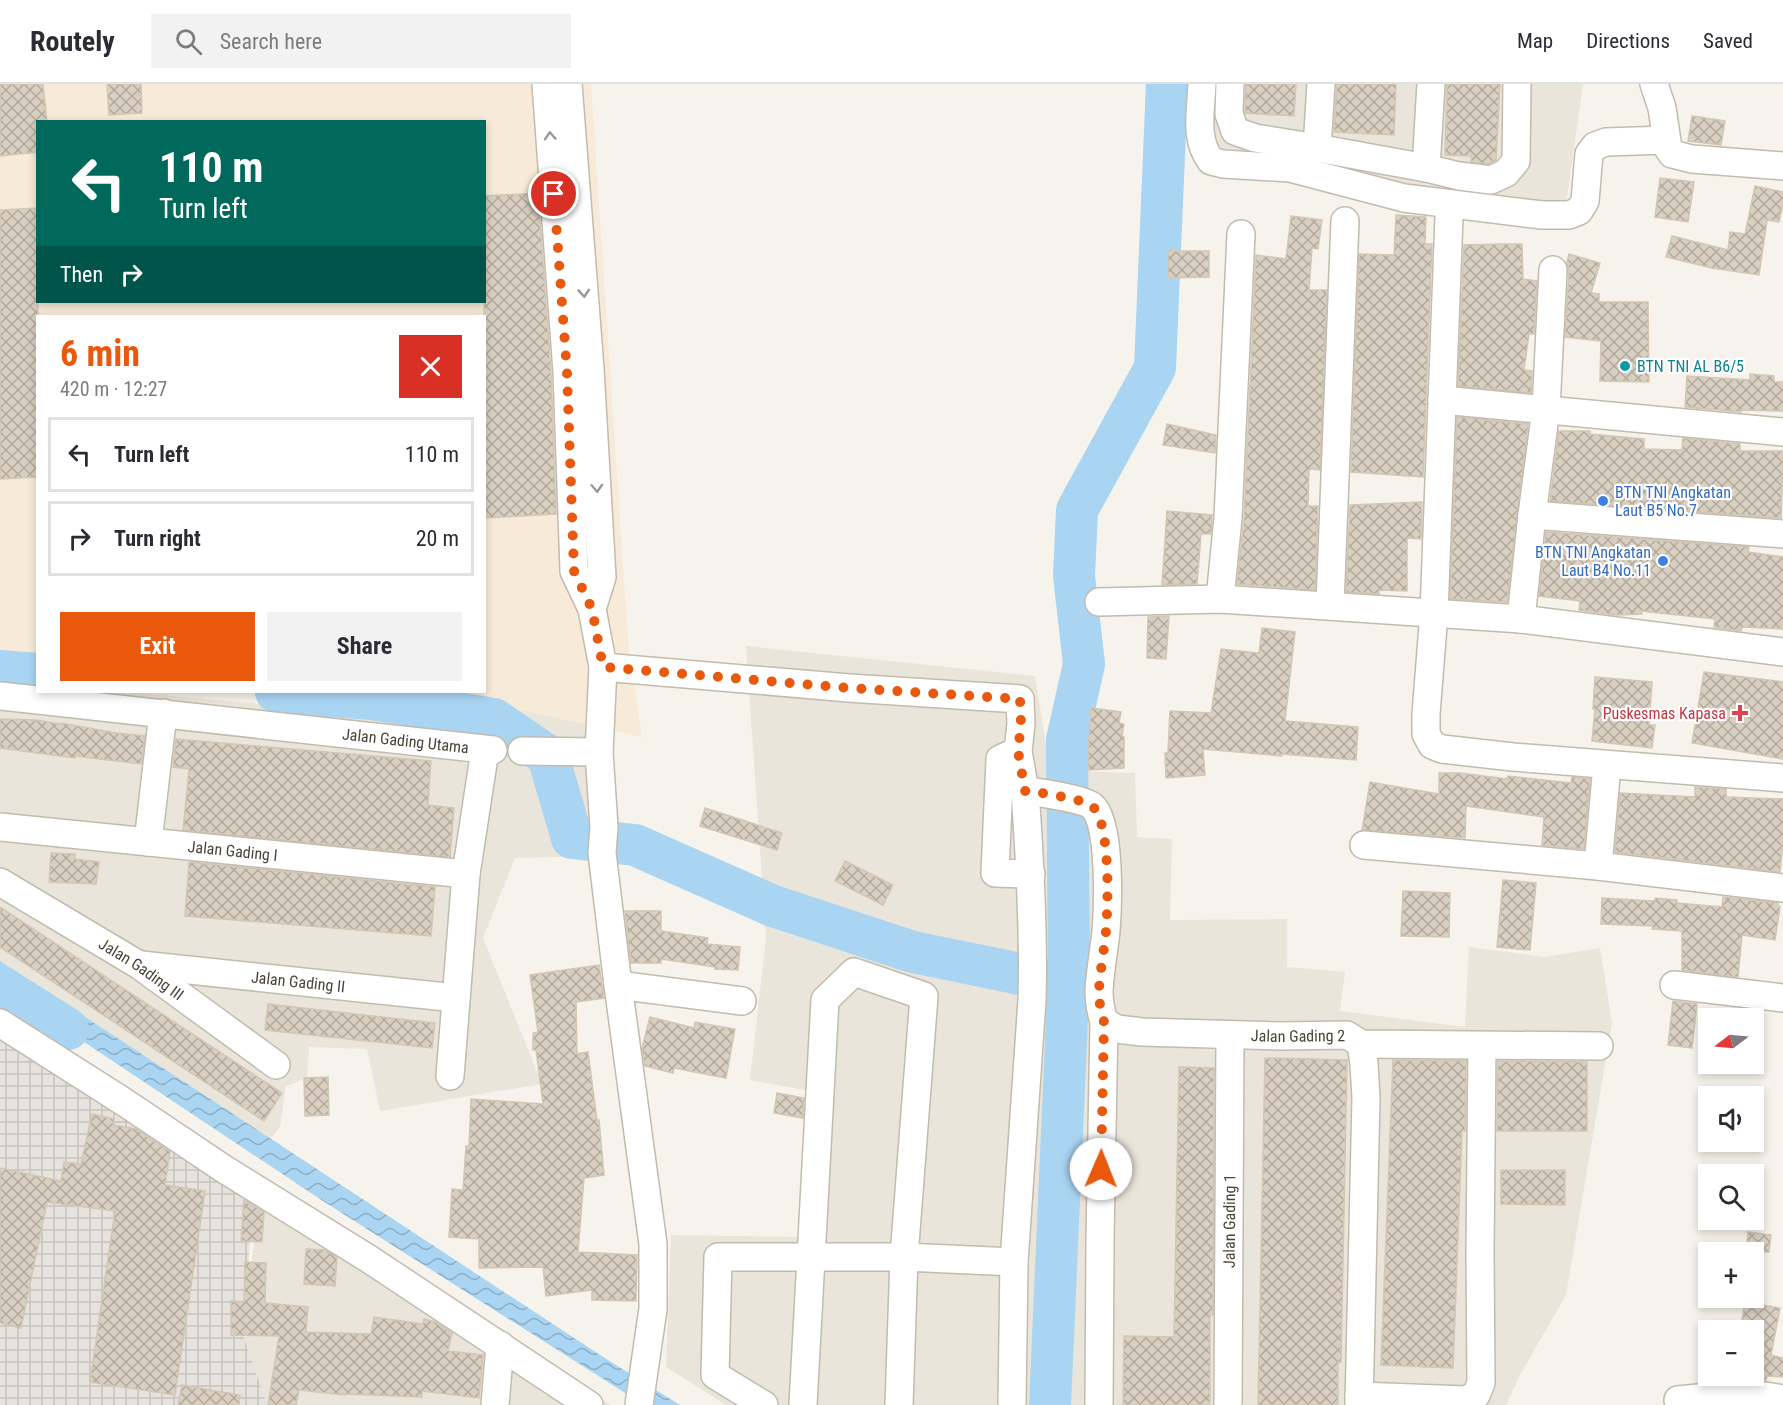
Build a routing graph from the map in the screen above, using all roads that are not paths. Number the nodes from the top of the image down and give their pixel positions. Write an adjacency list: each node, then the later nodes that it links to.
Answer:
1 (546, 84): 25 (street, one-way to 1)
2 (568, 84): 25 (street, one-way to 25)
3 (1202, 84): 9 (street)
4 (1230, 84): 10 (street)
5 (1321, 84): 10 (street)
6 (1431, 84): 12 (street)
7 (1517, 84): 12 (street)
8 (1654, 84): 9 (street)
9 (1666, 140): 11 (street)
10 (1317, 148): 12 (street)
11 (1783, 166)
12 (1426, 168)
13 (1449, 217): 17 (street)
14 (1345, 221): 24 (street)
15 (1240, 234): 22 (street)
16 (1553, 270): 18 (street)
17 (1442, 400): 18 (street); 26 (street)
18 (1546, 409): 19 (street); 20 (street)
19 (1783, 432)
20 (1532, 515): 21 (street); 27 (street)
21 (1783, 534)
22 (1220, 599): 23 (street); 24 (street)
23 (1099, 602)
24 (1330, 605): 26 (street)
25 (592, 609): 29 (street)
26 (1434, 613): 27 (street); 35 (street)
27 (1521, 619): 28 (street)
28 (1783, 652)
29 (603, 667): 33 (street); 34 (street)
30 (0, 696): 31 (street, Jalan Gading Utama)
31 (163, 713): 39 (street); 42 (street, Jalan Gading Utama)
32 (522, 751): 34 (street)
33 (1018, 751): 37 (street); 43 (street)
34 (599, 752): 47 (street)
35 (1607, 765): 36 (street); 41 (street)
36 (1783, 778)
37 (1035, 792): 43 (street); 52 (street)
38 (0, 827): 39 (street, Jalan Gading I)
39 (148, 842): 42 (street, Jalan Gading I)
40 (1364, 845): 41 (street)
41 (1598, 866): 45 (street)
42 (466, 874): 49 (street, Jalan Gading Utama)
43 (1031, 874): 62 (street)
44 (0, 882): 46 (street, Jalan Gading III)
45 (1783, 888)
46 (139, 964): 49 (street, Jalan Gading II); 58 (street, Jalan Gading III)
47 (618, 985): 51 (street); 69 (street)
48 (1674, 986): 50 (street)
49 (456, 998): 59 (street, Jalan Gading Utama)
50 (1783, 998)
51 (742, 1002)
52 (1104, 1022): 54 (street, Jalan Gading 2); 74 (street)
53 (0, 1023): 63 (street)
54 (1230, 1035): 55 (street, Jalan Gading 2); 75 (street, Jalan Gading 1)
55 (1361, 1044): 56 (street, Jalan Gading 2); 66 (street)
56 (1482, 1046): 57 (street, Jalan Gading 2); 66 (street)
57 (1599, 1046)
58 (276, 1065)
59 (450, 1076)
60 (810, 1257): 61 (street); 61 (street); 70 (street); 71 (street)
61 (904, 1257): 62 (street); 72 (street)
62 (1014, 1262): 73 (street)
63 (501, 1345): 67 (street); 68 (street)
64 (1783, 1399): 65 (street)
65 (1678, 1400)
66 (1359, 1401)
67 (495, 1405)
68 (589, 1405)
69 (639, 1405)
70 (764, 1405)
71 (803, 1405)
72 (899, 1405)
73 (1012, 1405)
74 (1100, 1405)
75 (1228, 1405)

